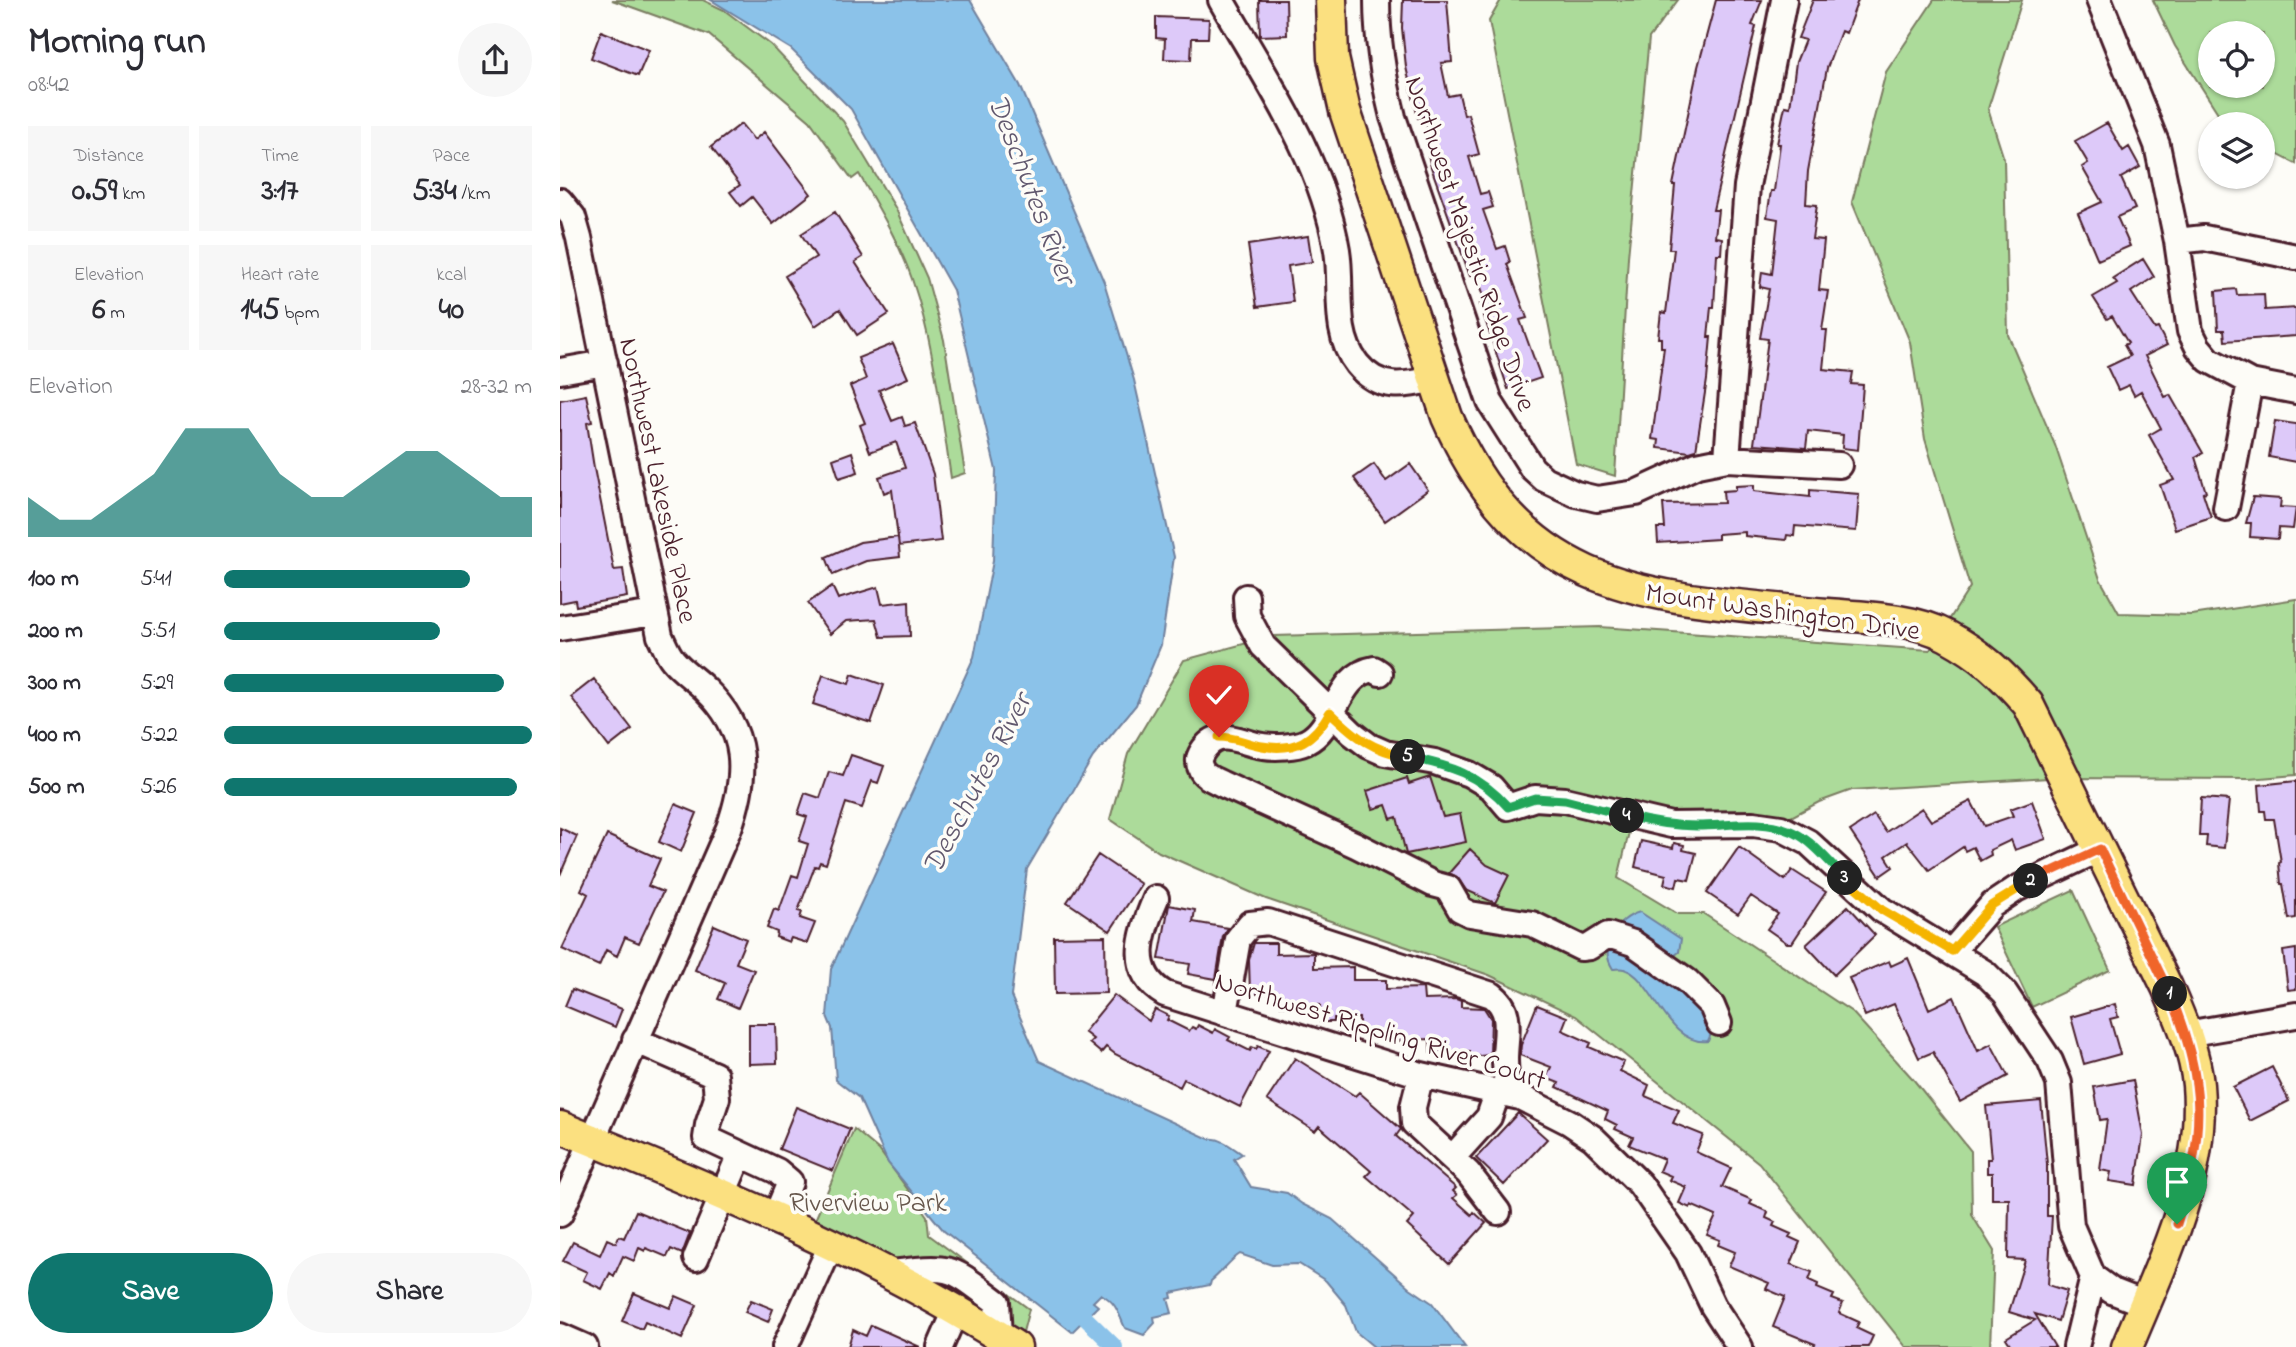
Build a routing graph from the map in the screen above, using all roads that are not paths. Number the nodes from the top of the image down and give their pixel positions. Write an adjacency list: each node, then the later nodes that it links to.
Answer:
1 (1221, 0): 11 (street)
2 (1331, 0): 11 (main road, Mount Washington Drive)
3 (1377, 0): 14 (street, Northwest Majestic Ridge Drive)
4 (1784, 0): 14 (street)
5 (2099, 0): 7 (street)
6 (560, 201): 9 (street, Northwest Lakeside Place)
7 (2177, 241): 8 (street); 12 (street)
8 (2296, 257)
9 (605, 363): 10 (street); 18 (street, Northwest Lakeside Place)
10 (560, 371)
11 (1434, 379): 22 (main road, Mount Washington Drive)
12 (2250, 382): 13 (street); 16 (street)
13 (2296, 391)
14 (1727, 459): 15 (street, Northwest Majestic Ridge Drive)
15 (1839, 465)
16 (2226, 508)
17 (1246, 597): 21 (street)
18 (654, 613): 19 (street); 29 (street, Northwest Lakeside Place)
19 (560, 628)
20 (1380, 673): 21 (street)
21 (1330, 712): 24 (street); 27 (street)
22 (2100, 849): 24 (street); 28 (main road, Mount Washington Drive)
23 (1156, 898): 25 (street, Northwest Rippling River Court)
24 (1952, 951): 43 (street)
25 (1224, 1013): 30 (street, Northwest Rippling River Court); 31 (street)
26 (2296, 1015): 28 (street)
27 (1719, 1023)
28 (2186, 1034): 44 (main road, Mount Washington Drive)
29 (635, 1040): 33 (street, Northwest Lakeside Place); 34 (street)
30 (1421, 1075): 31 (street, Northwest Rippling River Court); 35 (street)
31 (1503, 1093): 35 (street); 51 (street, Northwest Rippling River Court)
32 (560, 1127): 33 (main road)
33 (592, 1140): 36 (main road); 38 (street, Northwest Lakeside Place)
34 (740, 1154): 36 (street); 39 (street)
35 (1452, 1158): 37 (street)
36 (722, 1195): 39 (main road); 41 (street)
37 (1498, 1212)
38 (560, 1214)
39 (775, 1218): 40 (main road)
40 (832, 1243): 42 (main road); 49 (street)
41 (696, 1258)
42 (892, 1273): 45 (main road); 47 (street)
43 (2093, 1277): 44 (street); 52 (street)
44 (2145, 1304): 53 (main road, Mount Washington Drive)
45 (956, 1310): 47 (main road); 50 (street)
46 (560, 1336): 48 (street)
47 (1007, 1342)
48 (585, 1347)
49 (785, 1347)
50 (940, 1347)
51 (1740, 1347)
52 (2076, 1347)
53 (2127, 1347)

